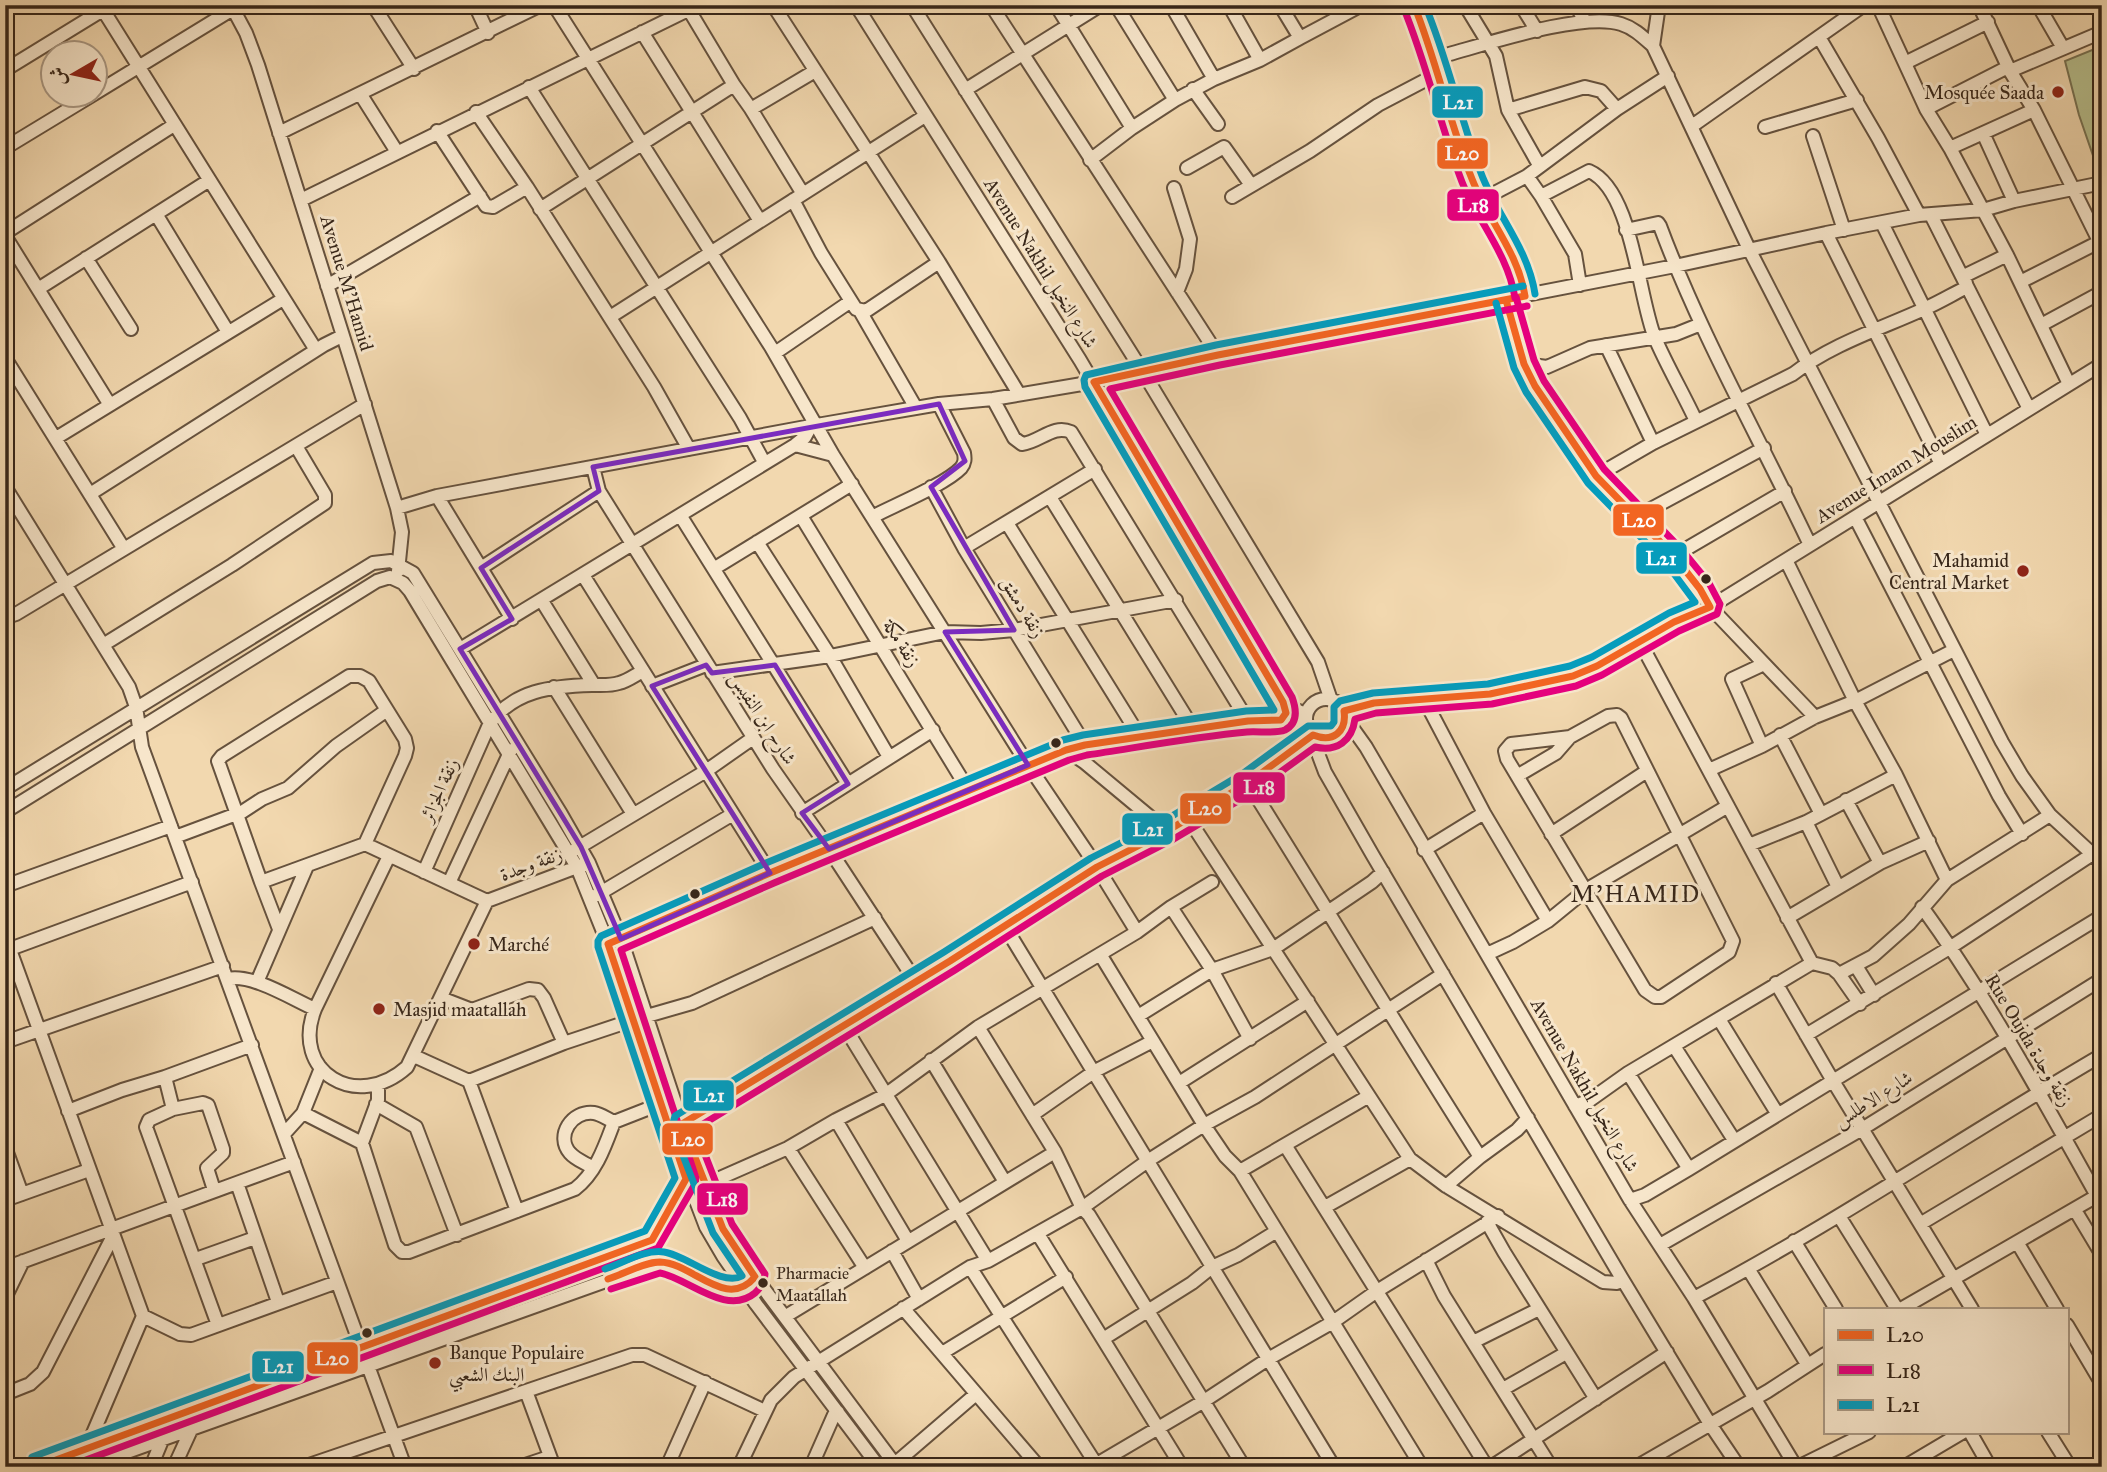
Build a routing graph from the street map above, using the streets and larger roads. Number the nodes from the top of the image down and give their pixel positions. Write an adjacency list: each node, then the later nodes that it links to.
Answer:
1 (475, 5): 34 (street)
2 (541, 5): 34 (street)
3 (554, 5): 41 (street)
4 (773, 5): 49 (street)
5 (856, 5): 69 (street, Avenue Nakhil شارع النخيل)
6 (912, 5): 57 (street, Avenue Nakhil شارع النخيل)
7 (991, 5): 40 (street)
8 (1056, 5): 30 (street)
9 (1101, 5): 30 (street)
10 (1116, 5): 59 (street)
11 (1171, 5): 52 (street)
12 (1229, 5): 43 (street)
13 (1280, 5): 36 (street)
14 (1363, 5): 36 (street)
15 (1414, 5): 42 (street)
16 (1465, 5): 37 (street)
17 (1521, 5): 31 (street)
18 (1576, 5): 28 (street)
19 (1659, 5): 38 (street)
20 (1864, 5): 35 (street)
21 (1878, 5): 44 (street)
22 (1979, 5): 29 (street)
23 (2038, 5): 39 (street)
24 (105, 7): 45 (street); 48 (street)
25 (232, 7): 45 (street); 77 (street, Avenue M'Hamid)
26 (378, 7): 46 (street)
27 (694, 8): 32 (street); 53 (street)
28 (1585, 22): 31 (street); 38 (street)
29 (1988, 22): 44 (street); 47 (street)
30 (1068, 26): 40 (street); 74 (street)
31 (1537, 31): 37 (street)
32 (642, 32): 41 (street); 67 (street)
33 (2102, 32): 39 (street)
34 (488, 33): 46 (street)
35 (1819, 37): 60 (street); 72 (street)
36 (1300, 38): 43 (street)
37 (1489, 43): 42 (street); 65 (street)
38 (1653, 46): 51 (street)
39 (2063, 48): 47 (street)
40 (1023, 55): 57 (street); 84 (street)
41 (588, 58): 55 (street); 79 (street)
42 (1435, 58): 50 (street)
43 (1260, 60): 52 (street)
44 (1905, 63): 64 (street)
45 (139, 68): 54 (street); 71 (street)
46 (414, 69): 58 (street)
47 (2009, 69): 64 (street); 66 (street)
48 (5, 70)
49 (815, 71): 62 (street); 83 (street)
50 (1439, 74): 91 (street); 100 (street)
51 (1668, 76): 63 (street); 72 (street)
52 (1214, 79): 56 (street)
53 (734, 85): 62 (street); 67 (street)
54 (108, 86)
55 (528, 87): 68 (street); 88 (street)
56 (1193, 89): 59 (street); 70 (street)
57 (965, 90): 150 (street, Avenue Nakhil شارع النخيل)
58 (361, 94): 77 (street); 82 (street)
59 (1175, 100): 74 (street)
60 (1857, 100): 73 (street); 105 (street)
61 (71, 108): 80 (street)
62 (751, 109): 97 (street)
63 (1617, 109): 65 (street); 85 (street)
64 (1926, 109): 81 (street)
65 (1508, 110): 85 (street)
66 (2035, 110): 76 (street); 94 (street)
67 (691, 111): 79 (street); 106 (street)
68 (476, 112): 75 (street); 92 (street)
69 (925, 116): 83 (street); 151 (street, Avenue Nakhil شارع النخيل)
70 (1217, 124)
71 (174, 125): 89 (street); 111 (street)
72 (1692, 126): 113 (street)
73 (1765, 127)
74 (1132, 128): 84 (street)
75 (437, 131): 82 (street); 95 (street)
76 (1983, 133): 81 (street); 101 (street)
77 (279, 134): 99 (street, Avenue M'Hamid)
78 (1813, 136): 109 (street)
79 (642, 144): 88 (street); 114 (street)
80 (5, 148)
81 (1950, 148): 103 (street)
82 (397, 152): 99 (street)
83 (867, 152): 97 (street); 117 (street)
84 (1090, 160): 126 (street)
85 (1539, 165): 87 (street)
86 (1187, 169): 91 (street)
87 (1527, 176): 96 (street); 100 (street)
88 (587, 178): 102 (street); 124 (street)
89 (208, 181): 104 (street); 129 (street)
90 (2102, 183): 94 (street)
91 (1251, 185): 98 (street)
92 (527, 187): 95 (street); 102 (street)
93 (1174, 188): 126 (street)
94 (2072, 188): 101 (street); 112 (street)
95 (480, 196): 122 (street)
96 (1541, 196): 108 (street); 121 (street)
97 (798, 197): 106 (street); 131 (street)
98 (1232, 197)
99 (301, 200): 122 (street, Avenue M'Hamid)
100 (1481, 200): 128 (street)
101 (2014, 201): 103 (street)
102 (540, 209): 134 (street)
103 (1983, 210): 105 (street); 115 (street)
104 (156, 214): 116 (street); 139 (street)
105 (1925, 215): 107 (street); 123 (street)
106 (760, 221): 114 (street)
107 (1882, 223): 109 (street); 132 (street)
108 (1626, 230): 118 (street); 119 (street)
109 (1844, 230): 110 (street)
110 (1826, 233): 113 (street); 138 (street)
111 (5, 234): 125 (street)
112 (2100, 244): 120 (street)
113 (1749, 249): 118 (street); 148 (street)
114 (711, 252): 124 (street); 144 (street)
115 (2007, 255): 120 (street); 123 (street)
116 (86, 258): 125 (street); 137 (street)
117 (939, 262): 133 (street); 153 (street)
118 (1675, 266): 119 (street); 135 (street)
119 (1640, 272): 121 (street); 141 (street)
120 (2020, 282): 136 (street)
121 (1580, 285): 128 (street)
122 (327, 286): 140 (street, Avenue M'Hamid)
123 (1967, 286): 132 (street); 160 (street)
124 (657, 287): 134 (street); 165 (street)
125 (38, 289): 158 (street)
126 (1177, 292): 145 (street)
127 (2102, 292): 136 (street)
128 (1525, 296): 130 (street)
129 (283, 299): 139 (street); 143 (street)
130 (1506, 300): 145 (street); 147 (street)
131 (851, 301): 133 (street); 144 (street)
132 (1925, 309): 138 (street); 163 (street)
133 (860, 311): 159 (street)
134 (610, 317): 170 (street)
135 (1701, 324): 141 (street); 155 (street)
136 (2041, 325): 152 (street)
137 (131, 329)
138 (1874, 329): 148 (street); 173 (street)
139 (228, 332): 158 (street)
140 (342, 336): 143 (street); 156 (street, Avenue M'Hamid)
141 (1654, 336): 142 (street); 161 (street)
142 (1606, 345): 147 (street); 166 (street)
143 (316, 350): 182 (street)
144 (775, 354): 162 (street)
145 (1218, 355): 150 (street)
146 (5, 358): 164 (street)
147 (1524, 363): 176 (street)
148 (1807, 363): 155 (street); 185 (street)
149 (2102, 364): 152 (street, Avenue Imam Mouslim)
150 (1143, 372): 151 (street); 230 (street, Avenue Nakhil شارع النخيل)
151 (1094, 382): 153 (street); 232 (street, Avenue Nakhil شارع النخيل)
152 (2069, 384): 160 (street, Avenue Imam Mouslim)
153 (1020, 394): 154 (street)
154 (993, 399): 157 (street); 175 (street)
155 (1740, 400): 161 (street); 169 (street)
156 (365, 404): 168 (street); 186 (street, Avenue M'Hamid)
157 (939, 404): 159 (street); 179 (street)
158 (110, 405): 164 (street)
159 (916, 408): 162 (street)
160 (2029, 409): 163 (street, Avenue Imam Mouslim)
161 (1696, 421): 166 (street)
162 (814, 426): 165 (street); 167 (street); 171 (street)
163 (1987, 435): 173 (street, Avenue Imam Mouslim)
164 (55, 438): 182 (street)
165 (751, 439): 170 (street); 172 (street)
166 (1653, 443): 176 (street)
167 (795, 445): 171 (street); 172 (street)
168 (296, 446): 197 (street); 217 (street)
169 (1764, 448): 181 (street); 190 (street)
170 (689, 449): 174 (street)
171 (833, 454): 177 (street)
172 (764, 461): 187 (street)
173 (1941, 464): 185 (street, Avenue Imam Mouslim)
174 (593, 467): 180 (street, شارح ابن النفيس); 183 (street)
175 (1095, 469): 184 (street); 206 (street)
176 (1596, 476): 190 (street)
177 (852, 484): 188 (street); 189 (street)
178 (5, 487): 205 (street)
179 (930, 487): 189 (street); 196 (street, زنقة دمشق)
180 (599, 491): 195 (street, شارح ابن النفيس); 201 (street)
181 (1785, 491): 194 (street); 198 (street)
182 (90, 494): 197 (street)
183 (437, 496): 186 (street); 201 (street)
184 (1050, 497): 192 (street); 209 (street)
185 (1879, 502): 191 (street, Avenue Imam Mouslim); 219 (street)
186 (397, 508): 200 (street, Avenue M'Hamid)
187 (680, 515): 195 (street); 202 (street)
188 (800, 516): 193 (street); 216 (street, زنقة مكة)
189 (874, 516): 214 (street)
190 (1636, 517): 198 (street)
191 (1855, 517): 194 (street, Avenue Imam Mouslim); 221 (street)
192 (1007, 523): 196 (street); 212 (street)
193 (757, 542): 202 (street); 220 (street)
194 (1810, 545): 199 (street, Avenue Imam Mouslim)
195 (632, 546): 203 (street); 224 (street, شارح ابن النفيس)
196 (964, 548): 213 (street, زنقة دمشق)
197 (124, 549): 205 (street)
198 (1674, 556): 208 (street)
199 (1786, 560): 208 (street, Avenue Imam Mouslim); 231 (street)
200 (399, 564): 204 (street, Avenue M'Hamid); 218 (street); 233 (street)
201 (481, 568): 211 (street)
202 (715, 568): 223 (street)
203 (583, 575): 207 (street); 225 (street)
204 (396, 578): 241 (street); 242 (street)
205 (65, 585): 210 (street); 217 (street)
206 (1176, 600): 209 (street); 240 (street)
207 (542, 601): 211 (street); 226 (street)
208 (1710, 607): 215 (street, Avenue Imam Mouslim); 222 (street)
209 (1121, 611): 212 (street); 244 (street)
210 (5, 614)
211 (512, 619): 218 (street)
212 (1068, 621): 213 (street); 247 (street)
213 (1014, 630): 214 (street); 251 (street, زنقة دمشق)
214 (945, 632): 216 (street); 256 (street)
215 (1640, 642): 229 (street, Avenue Imam Mouslim); 257 (street)
216 (880, 644): 220 (street); 243 (street, زنقة مكة)
217 (103, 645): 233 (street)
218 (460, 649): 235 (street)
219 (1954, 650): 221 (street); 275 (street)
220 (830, 656): 223 (street); 255 (street)
221 (1929, 661): 231 (street); 282 (street)
222 (1764, 664): 238 (street); 252 (street)
223 (775, 665): 224 (street); 263 (street)
224 (709, 669): 227 (street); 249 (street, شارح ابن النفيس)
225 (643, 671): 226 (street); 227 (street)
226 (594, 685): 228 (street)
227 (653, 685): 258 (street)
228 (554, 687): 235 (street); 271 (street)
229 (1424, 699): 236 (street, Avenue Imam Mouslim); 270 (street)
230 (1331, 700): 236 (street); 237 (street)
231 (1855, 701): 238 (street); 260 (street)
232 (1283, 702): 237 (street); 239 (street)
233 (136, 707): 242 (street); 264 (street)
234 (387, 710): 274 (street); 274 (street); 284 (street)
235 (498, 711): 241 (street, زنقة الجزائر); 250 (street)
236 (1345, 715): 246 (street); 288 (street, Avenue Nakhil شارع النخيل)
237 (1306, 717): 239 (street); 246 (street)
238 (1815, 718): 245 (street)
239 (1281, 720): 240 (street)
240 (1248, 721): 244 (street)
241 (489, 725): 254 (street); 295 (street, زنقة الجزائر)
242 (138, 728): 268 (street); 279 (street)
243 (933, 730): 255 (street); 265 (street, زنقة مكة)
244 (1194, 730): 247 (street)
245 (1780, 735): 252 (street); 273 (street)
246 (1315, 736): 262 (street); 296 (street)
247 (1140, 737): 251 (street)
248 (1570, 737): 259 (street); 261 (street); 261 (street)
249 (753, 738): 258 (street); 269 (street, شارح ابن النفيس)
250 (516, 741): 254 (street); 287 (street)
251 (1085, 745): 253 (street)
252 (1762, 746): 257 (street)
253 (1066, 750): 256 (street); 278 (street)
254 (508, 755): 287 (street); 302 (street)
255 (889, 757): 263 (street)
256 (1028, 765): 265 (street); 294 (street)
257 (1709, 770): 267 (street)
258 (706, 771): 271 (street); 272 (street)
259 (1647, 771): 280 (street); 281 (street)
260 (1896, 775): 266 (street); 283 (street)
261 (1517, 776): 281 (street)
262 (1248, 783): 276 (street); 310 (street)
263 (848, 784): 269 (street)
264 (5, 789)
265 (969, 791): 286 (street)
266 (1846, 800): 273 (street); 291 (street)
267 (1728, 806): 280 (street); 285 (street)
268 (5, 812)
269 (803, 813): 286 (street, شارح ابن النفيس)
270 (1484, 813): 288 (street); 314 (street)
271 (633, 814): 287 (street)
272 (733, 814): 297 (street); 306 (street)
273 (1821, 814): 277 (street)
274 (236, 815): 279 (street); 300 (street)
275 (2050, 815): 282 (street); 290 (street)
276 (1188, 818): 278 (street); 323 (street)
277 (1806, 822): 285 (street); 304 (street)
278 (1167, 831): 294 (street)
279 (173, 832): 299 (street); 303 (street)
280 (1680, 833): 305 (street); 305 (street)
281 (1551, 834): 305 (street)
282 (2022, 834): 298 (street)
283 (1929, 841): 291 (street); 298 (street)
284 (365, 844): 289 (street); 293 (street)
285 (1749, 845): 313 (street)
286 (830, 849): 297 (street); 312 (street, شارح ابن النفيس)
287 (575, 850): 292 (street)
288 (1424, 850): 325 (street, Avenue Nakhil شارع النخيل)
289 (389, 856): 295 (street); 342 (street)
290 (2098, 858): 321 (street)
291 (1880, 863): 304 (street)
292 (583, 865): 306 (street); 307 (street, زنقة وجدة)
293 (307, 866): 300 (street); 316 (street)
294 (1097, 867): 315 (street); 317 (street)
295 (424, 872): 302 (street)
296 (1383, 872): 310 (street); 330 (street)
297 (769, 873): 319 (street)
298 (1947, 880): 309 (street)
299 (192, 882): 322 (street); 329 (street)
300 (261, 882): 316 (street)
301 (1212, 882): 308 (street)
302 (449, 883): 307 (street)
303 (5, 886)
304 (1838, 887): 313 (street)
305 (1586, 890): 314 (street)
306 (596, 895): 319 (street); 320 (street)
307 (487, 901): 339 (street)
308 (1171, 906): 317 (street); 328 (street)
309 (1922, 907): 321 (street, Rue Oujda زنقة وجدة); 327 (street)
310 (1329, 911): 323 (street); 343 (street)
311 (2102, 916): 337 (street)
312 (875, 918): 334 (street, شارح ابن النفيس); 344 (street)
313 (1787, 918): 326 (street)
314 (1548, 921): 325 (street)
315 (1004, 925): 334 (street); 336 (street)
316 (279, 929): 333 (street)
317 (1137, 932): 324 (street)
318 (5, 936): 322 (street)
319 (621, 939): 320 (street); 344 (street)
320 (608, 944): 347 (street)
321 (1951, 947): 337 (street, Rue Oujda زنقة وجدة); 338 (street)
322 (10, 949): 350 (street)
323 (1273, 949): 328 (street); 340 (street)
324 (1100, 954): 336 (street); 345 (street)
325 (1487, 954): 376 (street, Avenue Nakhil شارع النخيل)
326 (1812, 963): 331 (street); 335 (street)
327 (1856, 966): 331 (street); 338 (street)
328 (1212, 970): 345 (street); 353 (street)
329 (225, 973): 333 (street); 350 (street); 358 (street)
330 (1443, 974): 343 (street); 383 (street)
331 (1839, 974): 341 (street)
332 (2102, 979): 352 (street, شارع الاطلس)
333 (257, 982): 342 (street)
334 (916, 982): 348 (street)
335 (1776, 983): 346 (street); 351 (street)
336 (1041, 987): 349 (street); 364 (street)
337 (1978, 991): 352 (street, Rue Oujda زنقة وجدة); 368 (street)
338 (1874, 995): 341 (street)
339 (441, 998): 356 (street); 361 (street)
340 (1308, 1001): 353 (street); 357 (street)
341 (1860, 1004): 351 (street)
342 (315, 1009): 363 (street)
343 (1388, 1012): 357 (street); 398 (street)
344 (646, 1016): 347 (street); 386 (street)
345 (1138, 1016): 354 (street)
346 (1720, 1019): 359 (street); 380 (street)
347 (633, 1020): 356 (street); 375 (street)
348 (844, 1027): 372 (street); 386 (street)
349 (978, 1027): 362 (street); 381 (street)
350 (39, 1030): 355 (street); 378 (street)
351 (1806, 1035): 368 (street)
352 (2006, 1037): 371 (street, Rue Oujda زنقة وجدة); 388 (street, شارع الاطلس)
353 (1250, 1039): 369 (street)
354 (1153, 1041): 364 (street); 369 (street)
355 (5, 1042)
356 (564, 1043): 367 (street)
357 (1336, 1044): 373 (street); 387 (street)
358 (252, 1045): 366 (street); 390 (street)
359 (1674, 1046): 365 (street); 392 (street)
360 (2102, 1055): 371 (street)
361 (414, 1056): 367 (street); 370 (street)
362 (932, 1060): 372 (street); 409 (street)
363 (321, 1068): 370 (street); 379 (street)
364 (1095, 1071): 381 (street); 400 (street)
365 (1628, 1073): 376 (street); 404 (street)
366 (165, 1077): 377 (street); 378 (street)
367 (469, 1081): 422 (street)
368 (1833, 1081): 380 (street); 388 (street)
369 (1179, 1083): 387 (street)
370 (378, 1086): 374 (street)
371 (2038, 1092): 391 (street, Rue Oujda زنقة وجدة); 408 (street)
372 (885, 1095): 384 (street); 423 (street)
373 (1369, 1096): 394 (street); 399 (street)
374 (376, 1104): 393 (street); 430 (street)
375 (660, 1104): 385 (street); 389 (street)
376 (1575, 1106): 417 (street, Avenue Nakhil شارع النخيل)
377 (173, 1109): 413 (street); 418 (street)
378 (68, 1111): 405 (street)
379 (303, 1113): 390 (street); 393 (street)
380 (1777, 1113): 392 (street)
381 (1032, 1115): 397 (street)
382 (2102, 1115): 391 (street)
383 (1528, 1118): 398 (street); 451 (street)
384 (836, 1119): 396 (street); 433 (street)
385 (614, 1122): 402 (street); 402 (street)
386 (682, 1124): 389 (street); 403 (street)
387 (1204, 1125): 400 (street); 406 (street)
388 (1862, 1129): 408 (street); 436 (street, شارع الاطلس)
389 (669, 1130): 407 (street)
390 (284, 1133): 401 (street)
391 (2064, 1138): 415 (street, Rue Oujda زنقة وجدة); 426 (street)
392 (1734, 1140): 404 (street)
393 (362, 1143): 430 (street)
394 (1285, 1145): 406 (street); 419 (street)
395 (5, 1147): 414 (street)
396 (788, 1148): 411 (street); 447 (street)
397 (1055, 1152): 409 (street); 420 (street)
398 (1480, 1157): 412 (street)
399 (1410, 1159): 412 (street); 419 (street)
400 (1149, 1160): 420 (street); 445 (street)
401 (294, 1162): 410 (street); 453 (street)
402 (593, 1168): 422 (street)
403 (698, 1169): 407 (street); 411 (street)
404 (1689, 1169): 417 (street)
405 (89, 1170): 414 (street); 428 (street)
406 (1240, 1171): 427 (street)
407 (686, 1179): 432 (street); 454 (street)
408 (1894, 1181): 424 (street); 426 (street)
409 (1005, 1182): 423 (street)
410 (237, 1183): 413 (street); 431 (street)
411 (704, 1185): 449 (street)
412 (1446, 1186): 425 (street)
413 (214, 1190): 418 (street)
414 (22, 1194): 416 (street)
415 (2099, 1195): 421 (street)
416 (5, 1200)
417 (1630, 1200): 436 (street, Avenue Nakhil شارع النخيل)
418 (176, 1205): 428 (street); 439 (street)
419 (1325, 1207): 455 (street)
420 (1083, 1208): 429 (street); 467 (street)
421 (2075, 1210): 435 (street); 438 (street)
422 (517, 1211): 430 (street)
423 (957, 1211): 433 (street); 442 (street)
424 (1839, 1216): 434 (street); 462 (street)
425 (1493, 1219): 440 (street); 451 (street); 466 (street)
426 (1920, 1224): 452 (street)
427 (1277, 1231): 445 (street); 471 (street)
428 (112, 1233): 441 (street); 468 (street); 490 (street)
429 (1038, 1234): 442 (street); 450 (street)
430 (457, 1235)
431 (255, 1238): 439 (street); 459 (street)
432 (652, 1240): 443 (street); 476 (street)
433 (908, 1241): 437 (street)
434 (1794, 1241): 448 (street); 461 (street)
435 (2017, 1242): 452 (street); 465 (street)
436 (1661, 1245): 458 (street, Avenue Nakhil شارع النخيل)
437 (892, 1251): 447 (street); 457 (street)
438 (2102, 1255)
439 (196, 1259): 472 (street)
440 (1426, 1260): 455 (street); 475 (street)
441 (23, 1261): 446 (street); 456 (street)
442 (988, 1261): 444 (street)
443 (659, 1262): 454 (street); 484 (street)
444 (970, 1267): 457 (street); 470 (street)
445 (1212, 1267): 467 (street); 481 (street)
446 (5, 1268)
447 (865, 1268): 469 (street)
448 (1748, 1270): 458 (street); 483 (street)
449 (755, 1277): 454 (street); 469 (street)
450 (1066, 1277): 470 (street); 474 (street)
451 (1621, 1277): 477 (street)
452 (1954, 1280): 463 (street); 464 (street)
453 (337, 1282): 459 (street); 476 (street)
454 (744, 1287): 485 (street)
455 (1377, 1291): 471 (street); 529 (street)
456 (5, 1298)
457 (919, 1298): 460 (street)
458 (1694, 1298): 493 (street, Avenue Nakhil شارع النخيل)
459 (278, 1302): 472 (street)
460 (903, 1308): 478 (street); 482 (street)
461 (1835, 1308)
462 (1898, 1308)
463 (1901, 1308)
464 (1971, 1308)
465 (2056, 1308)
466 (1539, 1309): 475 (street); 479 (street)
467 (1147, 1310): 474 (street); 494 (street)
468 (143, 1316): 472 (street); 509 (street)
469 (786, 1316): 482 (street)
470 (1000, 1316): 478 (street); 511 (street)
471 (1333, 1322): 481 (street); 528 (street)
472 (218, 1325)
473 (2068, 1327): 487 (street)
474 (1103, 1339): 500 (street)
475 (1473, 1342): 488 (street)
476 (360, 1347): 484 (street); 495 (street)
477 (1667, 1352): 492 (street); 499 (street)
478 (942, 1353): 491 (street)
479 (1566, 1353): 488 (street); 492 (street)
480 (1824, 1355): 483 (street)
481 (1268, 1359): 494 (street); 527 (street)
482 (818, 1361): 485 (street); 513 (street)
483 (1807, 1364): 493 (street)
484 (367, 1367): 501 (street); 506 (street)
485 (805, 1368): 496 (street); 497 (street)
486 (705, 1382): 489 (street); 496 (street); 520 (street)
487 (2102, 1384)
488 (1503, 1389): 507 (street)
489 (526, 1391): 506 (street); 510 (street)
490 (5, 1394)
491 (976, 1394): 513 (street); 524 (street)
492 (1596, 1399): 507 (street)
493 (1755, 1399): 499 (street); 533 (street, Avenue Nakhil شارع النخيل)
494 (1204, 1401): 500 (street); 526 (street)
495 (197, 1407): 498 (street); 501 (street)
496 (765, 1411): 521 (street)
497 (838, 1412): 522 (street); 523 (street)
498 (168, 1417): 508 (street); 509 (street)
499 (1710, 1424): 531 (street); 532 (street)
500 (1159, 1429): 511 (street); 525 (street)
501 (191, 1430): 508 (street); 516 (street)
502 (1865, 1434): 533 (street)
503 (1960, 1434): 534 (street)
504 (1971, 1434): 535 (street)
505 (2049, 1434): 536 (street)
506 (394, 1437): 517 (street); 518 (street)
507 (1532, 1438): 529 (street); 530 (street)
508 (163, 1440): 512 (street); 515 (street)
509 (85, 1449): 512 (street); 514 (street)
510 (552, 1462): 519 (street)
511 (1094, 1465)
512 (86, 1466)
513 (894, 1466)
514 (36, 1467)
515 (151, 1467)
516 (174, 1467)
517 (303, 1467)
518 (405, 1467)
519 (519, 1467)
520 (667, 1467)
521 (739, 1467)
522 (811, 1467)
523 (879, 1467)
524 (1039, 1467)
525 (1182, 1467)
526 (1244, 1467)
527 (1334, 1467)
528 (1422, 1467)
529 (1489, 1467)
530 (1551, 1467)
531 (1636, 1467)
532 (1739, 1467)
533 (1797, 1467)
534 (1903, 1467)
535 (1990, 1467)
536 (2070, 1467)

